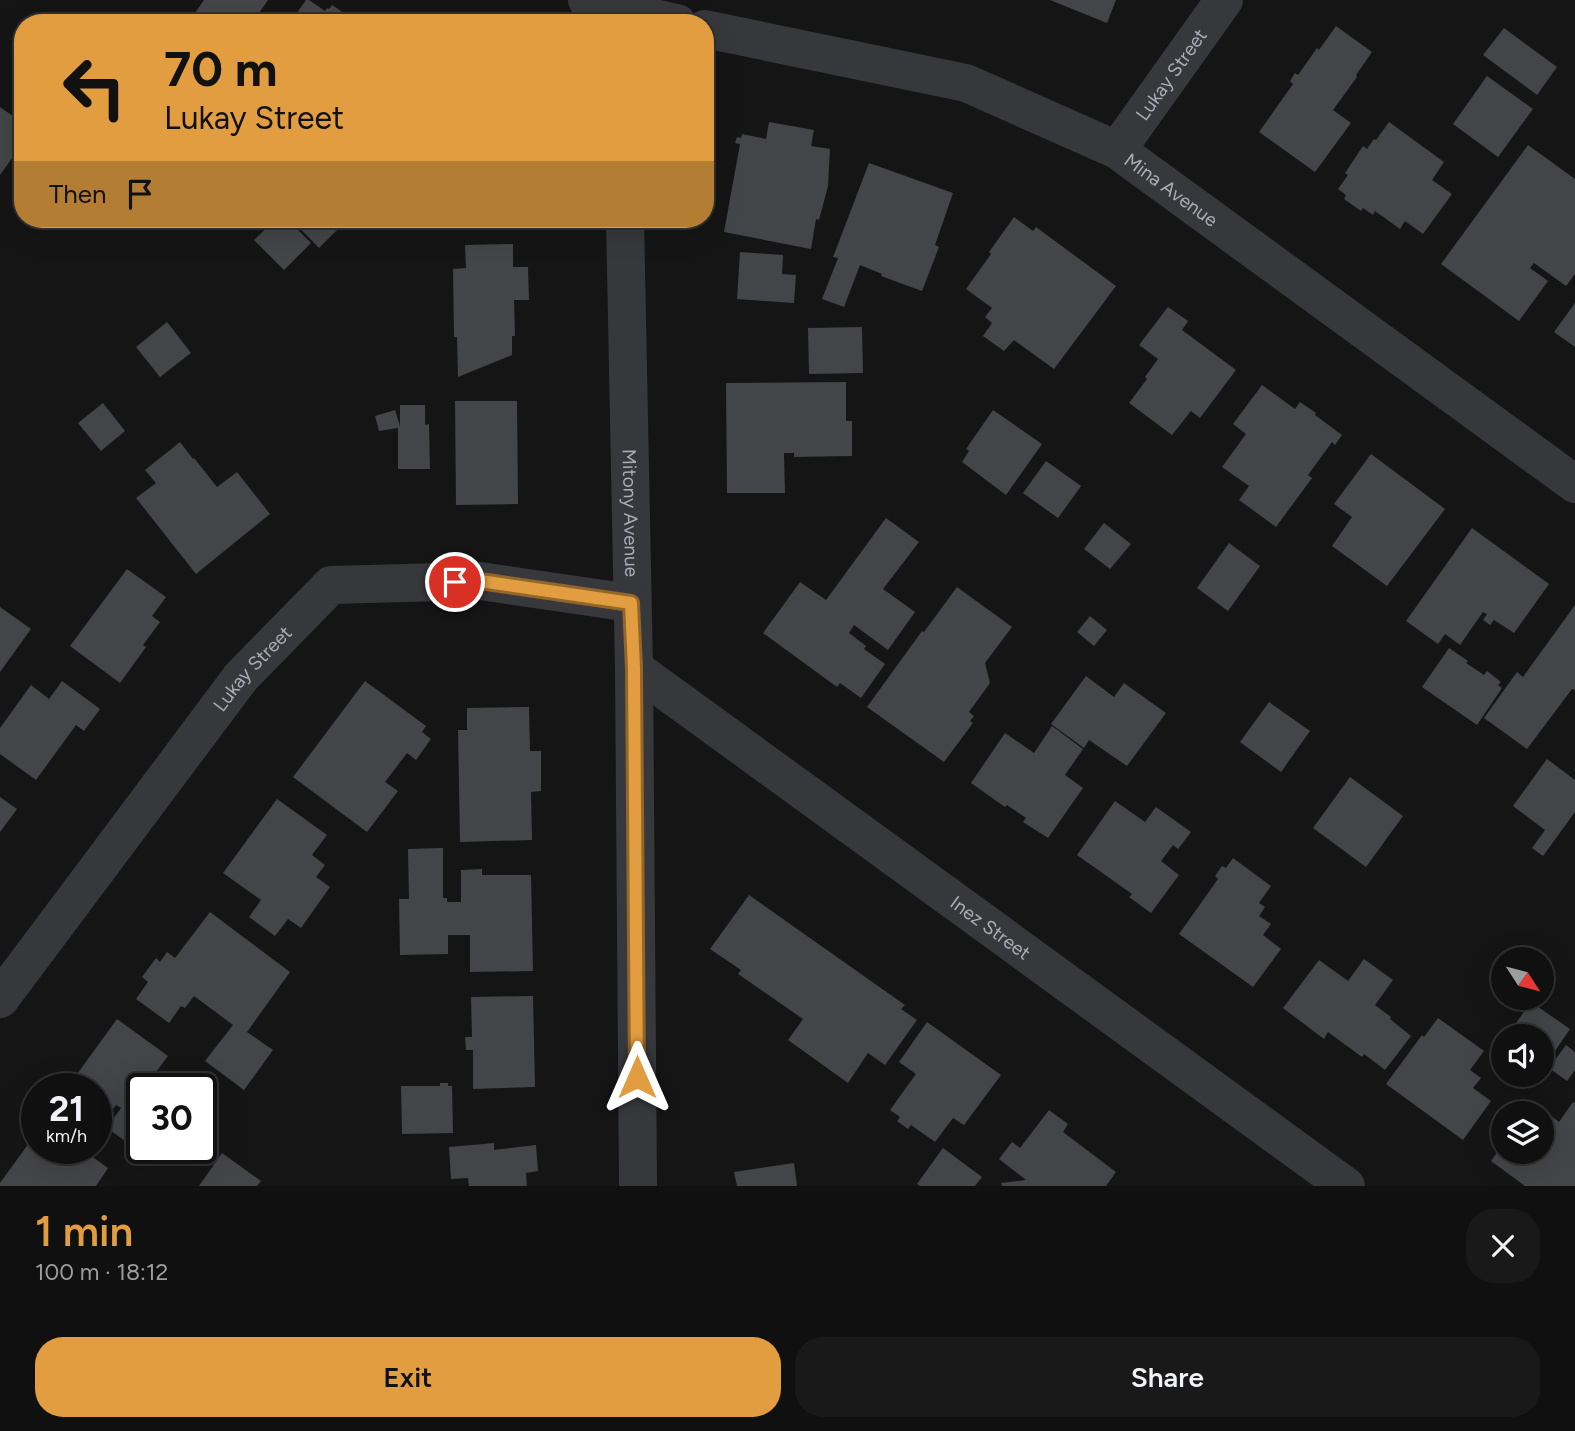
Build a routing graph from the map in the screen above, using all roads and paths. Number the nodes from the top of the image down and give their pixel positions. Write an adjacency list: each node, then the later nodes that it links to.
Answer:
1 (1224, 0): 3 (street, Lukay Street)
2 (714, 31): 3 (street, Mina Avenue)
3 (1117, 150): 5 (street, Mina Avenue)
4 (625, 228): 6 (street, Mitony Avenue)
5 (1575, 484)
6 (631, 603): 7 (street, Mitony Avenue); 8 (street, Lukay Street)
7 (634, 668): 9 (street, Mitony Avenue); 10 (street, Inez Street)
8 (0, 999)
9 (638, 1186)
10 (1346, 1186)

